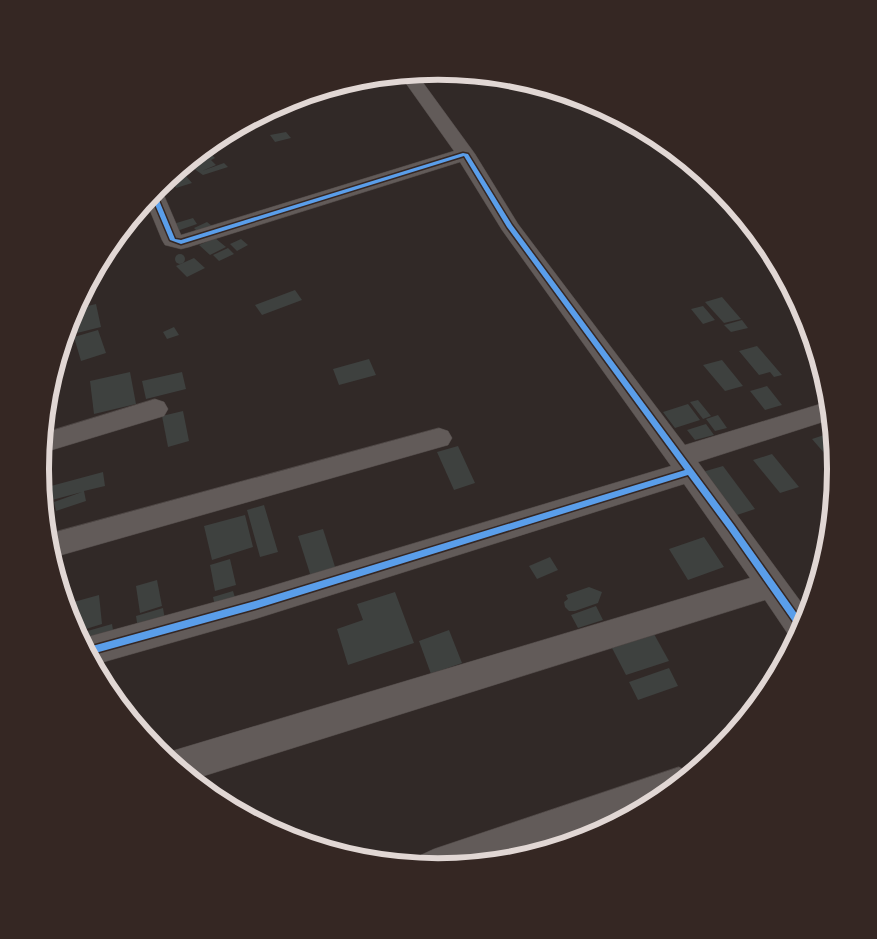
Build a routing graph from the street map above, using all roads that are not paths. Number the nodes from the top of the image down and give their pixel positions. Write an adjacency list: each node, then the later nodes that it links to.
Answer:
1 (413, 81): 2 (street)
2 (465, 154): 3 (street); 8 (street)
3 (157, 201)
4 (155, 409): 7 (street)
5 (824, 413): 8 (street)
6 (439, 438): 9 (street)
7 (50, 441)
8 (685, 464): 10 (street); 12 (street)
9 (56, 544)
10 (772, 584): 11 (street); 13 (street)
11 (798, 622)
12 (93, 650)
13 (184, 765)
14 (657, 792): 15 (street)
15 (463, 858)

